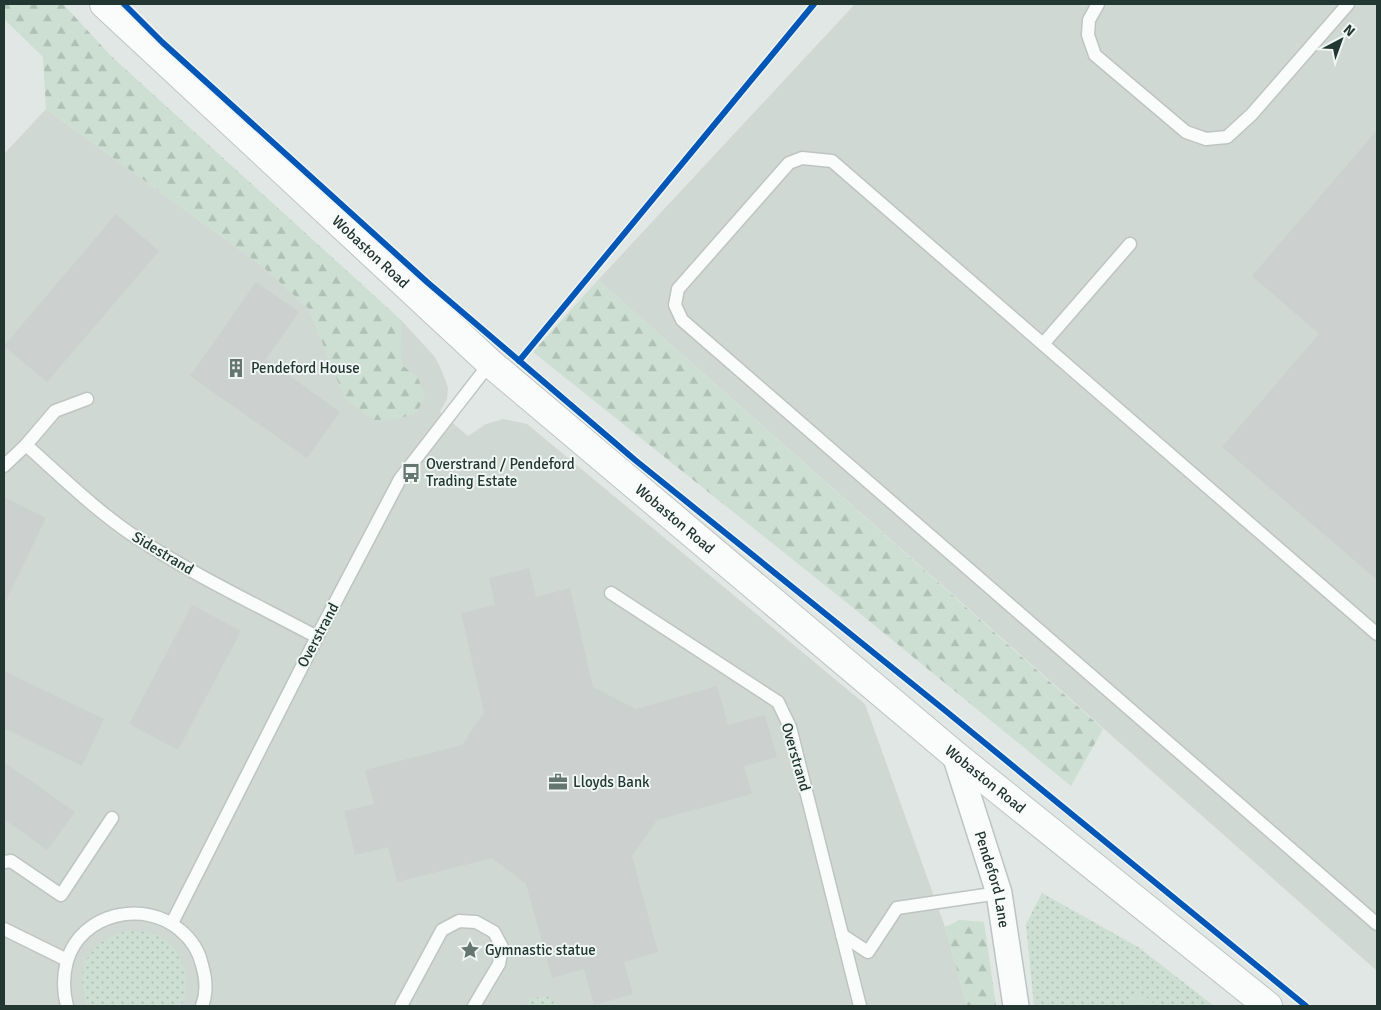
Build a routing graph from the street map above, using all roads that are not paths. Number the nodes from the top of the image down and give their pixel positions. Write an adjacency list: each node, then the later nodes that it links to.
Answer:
1 (104, 4): 6 (street, Wobaston Road)
2 (1098, 4): 3 (lane)
3 (1348, 4)
4 (1130, 244): 5 (lane)
5 (1043, 344): 11 (lane); 18 (lane)
6 (490, 363): 12 (lane, Overstrand); 13 (street, Wobaston Road)
7 (87, 399): 8 (lane)
8 (26, 445): 9 (lane); 12 (lane, Sidestrand)
9 (4, 466)
10 (610, 593): 20 (lane, Overstrand)
11 (1377, 634)
12 (317, 637): 17 (lane, Overstrand)
13 (955, 755): 16 (street, Pendeford Lane); 28 (street, Wobaston Road)
14 (112, 818): 15 (lane)
15 (4, 862)
16 (999, 893): 20 (lane); 27 (street, Pendeford Lane)
17 (172, 923): 21 (lane); 23 (lane)
18 (1377, 924)
19 (4, 929): 21 (lane)
20 (842, 935): 26 (lane, Overstrand)
21 (67, 960): 22 (lane)
22 (67, 1006)
23 (202, 1006)
24 (401, 1006): 25 (lane)
25 (474, 1006)
26 (860, 1006)
27 (1016, 1006)
28 (1268, 1006)

